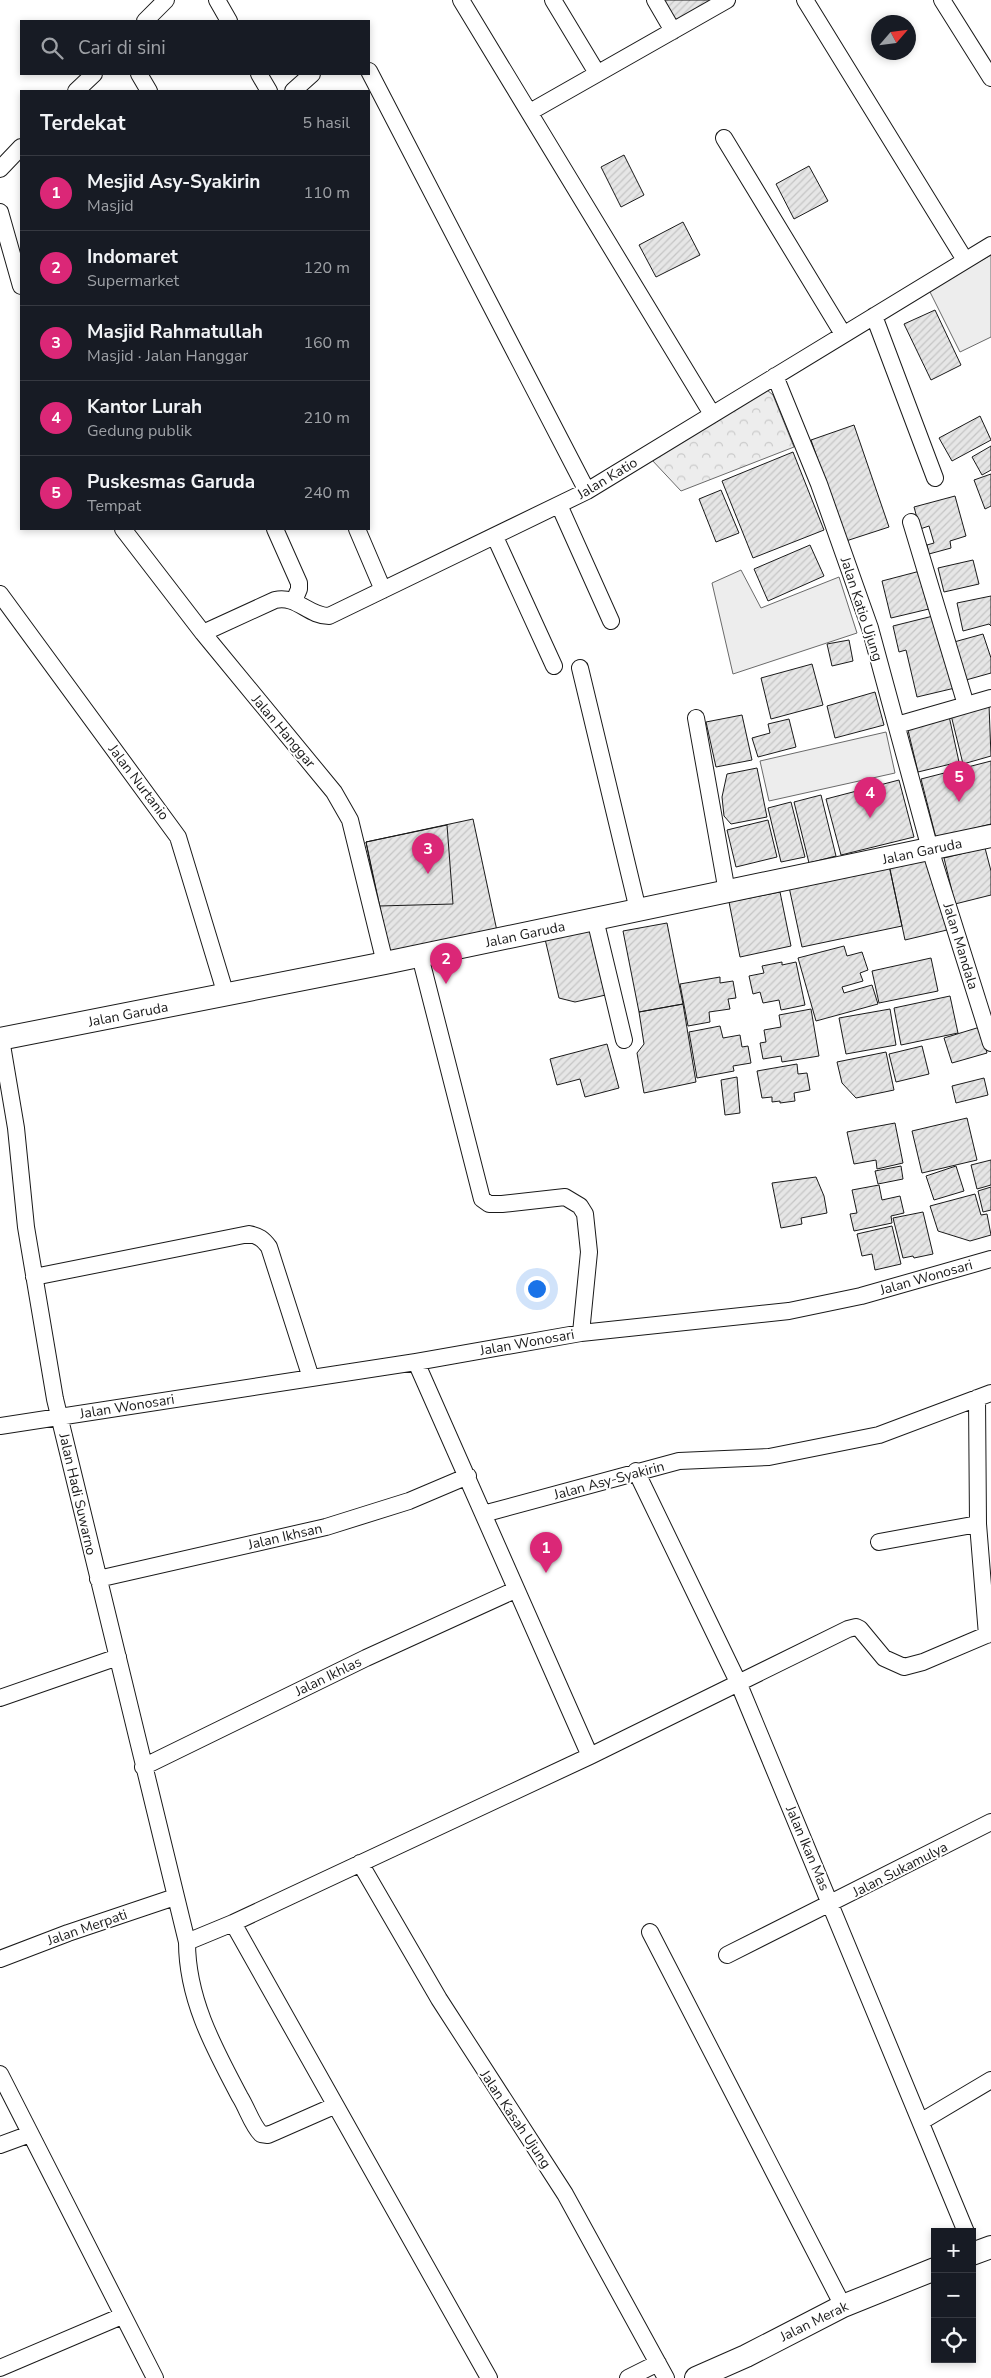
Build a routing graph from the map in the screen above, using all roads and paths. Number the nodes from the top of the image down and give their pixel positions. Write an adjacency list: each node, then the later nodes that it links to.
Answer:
1 (166, 0): 9 (street)
2 (217, 0): 10 (street)
3 (461, 0): 23 (street)
4 (554, 0): 13 (street)
5 (655, 0): 11 (street)
6 (727, 0): 11 (street)
7 (805, 0): 29 (street)
8 (942, 0): 18 (street)
9 (146, 20)
10 (228, 20)
11 (673, 31): 13 (street)
12 (370, 73): 36 (street)
13 (597, 73): 23 (street)
14 (93, 75): 19 (street)
15 (140, 75): 20 (street)
16 (260, 75): 21 (street)
17 (311, 75): 22 (street)
18 (991, 78)
19 (77, 90)
20 (148, 90)
21 (268, 90)
22 (295, 90)
23 (530, 112): 34 (street)
24 (724, 138): 32 (street)
25 (20, 148): 26 (street)
26 (0, 169)
27 (0, 212): 30 (street)
28 (991, 245): 29 (street, Jalan Katio)
29 (965, 260): 31 (street, Jalan Katio)
30 (20, 282)
31 (874, 316): 32 (street, Jalan Katio); 35 (street)
32 (843, 334): 33 (street, Jalan Katio)
33 (775, 376): 34 (street, Jalan Katio); 53 (street, Jalan Katio Ujung)
34 (712, 414): 36 (street, Jalan Katio)
35 (936, 478)
36 (587, 491): 37 (street, Jalan Katio)
37 (559, 505): 42 (street, Jalan Katio); 46 (street)
38 (911, 522): 51 (street)
39 (124, 530): 47 (street, Jalan Hanggar)
40 (275, 530): 45 (street)
41 (357, 530): 43 (street)
42 (495, 537): 43 (street, Jalan Katio); 48 (street)
43 (383, 590): 45 (street, Jalan Katio)
44 (0, 594): 61 (street, Jalan Nurtanio)
45 (294, 600): 47 (street)
46 (611, 621)
47 (203, 633): 60 (street, Jalan Hanggar)
48 (554, 666)
49 (580, 668): 57 (street)
50 (991, 698): 51 (street)
51 (966, 705): 53 (street)
52 (696, 718): 56 (street)
53 (897, 725): 55 (street, Jalan Katio Ujung)
54 (991, 836): 55 (street, Jalan Garuda)
55 (930, 849): 56 (street, Jalan Garuda); 64 (street, Jalan Mandala)
56 (727, 892): 57 (street, Jalan Garuda)
57 (638, 910): 58 (street, Jalan Garuda)
58 (595, 919): 59 (street, Jalan Garuda); 63 (street)
59 (420, 956): 60 (street, Jalan Garuda); 67 (street)
60 (385, 964): 61 (street, Jalan Garuda)
61 (226, 996): 62 (street, Jalan Garuda)
62 (1, 1039): 66 (street, Jalan Hadi Suwarno)
63 (624, 1040)
64 (991, 1043)
65 (991, 1259): 67 (street, Jalan Wonosari)
66 (34, 1276): 69 (street); 71 (street, Jalan Hadi Suwarno)
67 (581, 1333): 68 (street, Jalan Wonosari)
68 (416, 1362): 69 (street, Jalan Wonosari); 74 (street)
69 (310, 1378): 71 (street, Jalan Wonosari)
70 (984, 1396): 73 (street, Jalan Asy-Syakirin); 76 (street)
71 (60, 1416): 72 (street, Jalan Wonosari); 78 (street, Jalan Hadi Suwarno)
72 (0, 1426)
73 (636, 1471): 75 (street, Jalan Asy-Syakirin); 82 (street, Jalan Ikan Mas)
74 (468, 1476): 75 (street); 78 (street, Jalan Ikhsan)
75 (483, 1514): 79 (street)
76 (978, 1524): 77 (street); 80 (street)
77 (879, 1542)
78 (98, 1579): 81 (street, Jalan Hadi Suwarno)
79 (515, 1590): 84 (street); 85 (street, Jalan Ikhlas)
80 (989, 1634): 82 (street)
81 (118, 1657): 83 (street); 85 (street, Jalan Hadi Suwarno)
82 (738, 1682): 84 (street); 89 (street, Jalan Ikan Mas)
83 (0, 1698)
84 (590, 1756): 87 (street)
85 (143, 1767): 88 (street, Jalan Hadi Suwarno)
86 (991, 1822): 89 (street, Jalan Sukamulya)
87 (360, 1863): 90 (street); 105 (street, Jalan Kasah Ujung)
88 (175, 1897): 92 (street, Jalan Hadi Suwarno); 94 (street, Jalan Merpati)
89 (831, 1904): 93 (street, Jalan Sukamulya); 98 (street, Jalan Ikan Mas)
90 (233, 1923): 92 (street); 97 (street)
91 (650, 1932): 103 (street)
92 (187, 1942): 97 (street, Jalan Hadi Suwarno)
93 (728, 1955)
94 (0, 1959)
95 (0, 2074): 99 (street)
96 (991, 2080): 98 (street)
97 (334, 2106): 108 (street)
98 (922, 2121): 101 (street, Jalan Ikan Mas)
99 (30, 2134): 100 (street); 104 (street)
100 (0, 2145)
101 (964, 2228)
102 (931, 2271): 103 (street, Jalan Merak)
103 (843, 2306): 111 (street, Jalan Merak)
104 (122, 2316): 106 (street); 107 (street)
105 (658, 2363): 109 (street); 110 (street, Jalan Kasah Ujung)
106 (0, 2368)
107 (155, 2378)
108 (489, 2378)
109 (628, 2378)
110 (666, 2378)
111 (696, 2378)

